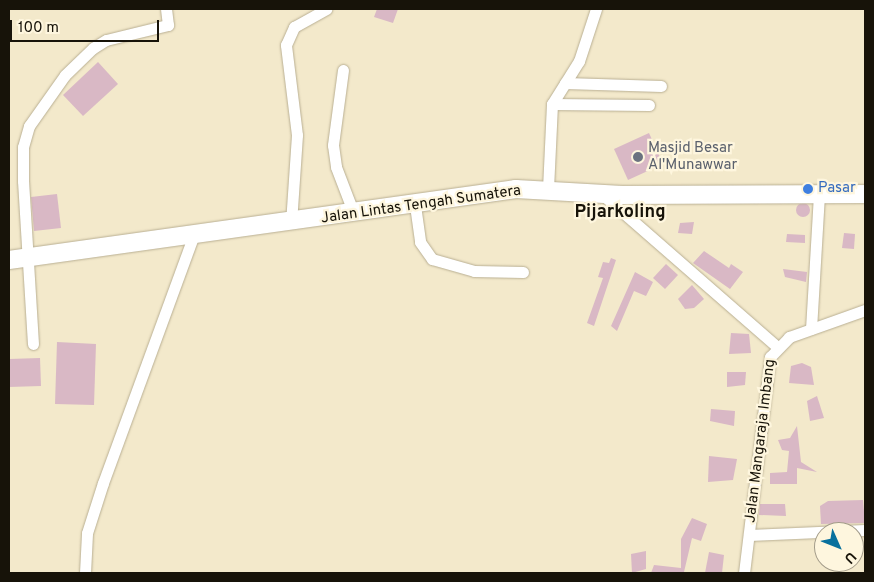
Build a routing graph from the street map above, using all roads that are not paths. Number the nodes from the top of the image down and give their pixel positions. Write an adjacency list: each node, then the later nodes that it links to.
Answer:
1 (166, 9): 17 (street)
2 (326, 9): 15 (street)
3 (596, 9): 5 (street)
4 (343, 70): 14 (street)
5 (564, 83): 6 (street); 7 (street)
6 (661, 86)
7 (552, 104): 8 (street); 9 (street)
8 (648, 105)
9 (548, 189): 10 (highway, Jalan Lintas Tengah Sumatera); 13 (highway, Jalan Lintas Tengah Sumatera)
10 (601, 193): 12 (highway, Jalan Lintas Tengah Sumatera); 23 (street)
11 (865, 194): 12 (highway, Jalan Lintas Tengah Sumatera)
12 (819, 196): 21 (street)
13 (415, 205): 14 (highway, Jalan Lintas Tengah Sumatera); 19 (street)
14 (354, 214): 15 (highway, Jalan Lintas Tengah Sumatera)
15 (291, 223): 16 (highway, Jalan Lintas Tengah Sumatera)
16 (194, 236): 17 (highway, Jalan Lintas Tengah Sumatera); 26 (street)
17 (27, 257): 18 (highway, Jalan Lintas Tengah Sumatera); 22 (street)
18 (9, 260)
19 (523, 272)
20 (865, 310): 21 (street, Jalan Mangaraja Imbang)
21 (811, 329): 23 (street, Jalan Mangaraja Imbang)
22 (33, 344)
23 (776, 346): 25 (street, Jalan Mangaraja Imbang)
24 (865, 530): 25 (street)
25 (749, 535): 27 (street, Jalan Mangaraja Imbang)
26 (85, 573)
27 (744, 573)

